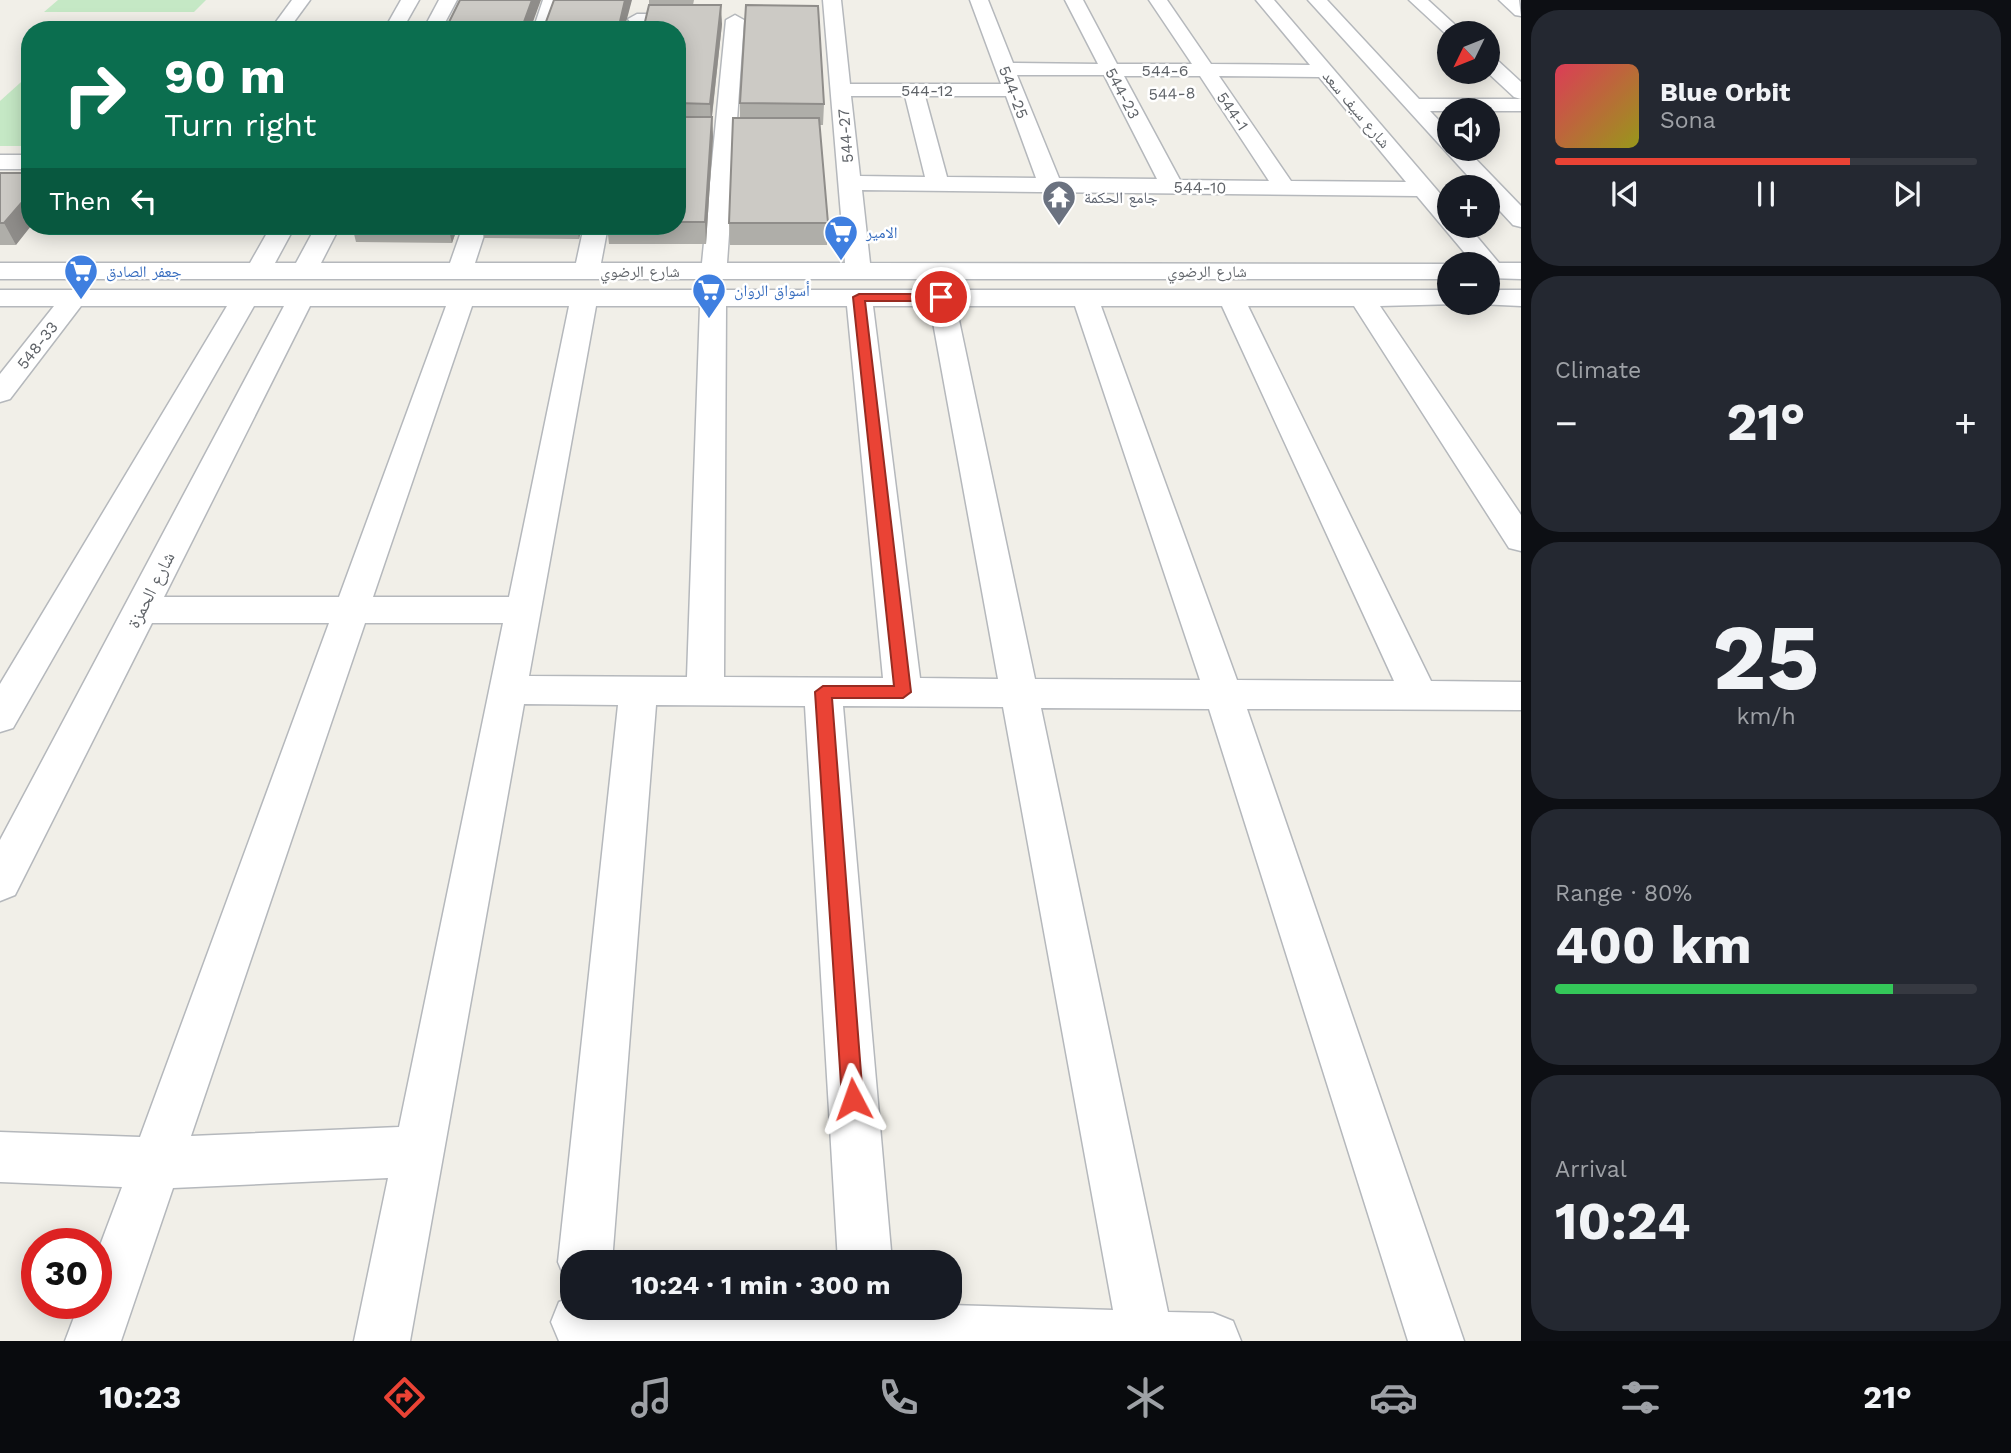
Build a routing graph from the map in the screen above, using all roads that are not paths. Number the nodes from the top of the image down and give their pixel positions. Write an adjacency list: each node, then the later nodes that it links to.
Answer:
1 (301, 0): 20 (street)
2 (410, 0): 21 (street)
3 (448, 0): 22 (street)
4 (552, 0): 23 (street)
5 (641, 0): 24 (street)
6 (708, 0): 16 (street)
7 (979, 0): 28 (street, 544-25)
8 (1074, 0): 29 (street, 544-23)
9 (1158, 0): 30 (street, 544-1)
10 (1265, 0): 31 (street, شارع سيف سعد)
11 (1317, 0): 42 (street)
12 (1418, 0): 26 (street)
13 (1508, 0): 15 (street)
14 (833, 10): 19 (street); 35 (street, 544-27)
15 (1521, 10)
16 (707, 19): 17 (street); 25 (street)
17 (735, 20): 18 (street); 46 (street)
18 (760, 20)
19 (809, 20)
20 (286, 21)
21 (398, 21)
22 (437, 21)
23 (545, 21)
24 (637, 21)
25 (679, 21)
26 (1442, 21)
27 (1500, 68): 32 (street)
28 (1005, 69): 29 (street, 544-6); 34 (street, 544-25)
29 (1110, 70): 30 (street, 544-6); 41 (street, 544-23)
30 (1205, 70): 31 (street, 544-6); 37 (street, 544-1)
31 (1325, 71): 58 (street, شارع سيف سعد)
32 (1521, 72)
33 (1500, 74): 39 (street)
34 (1013, 89): 36 (street, 544-12); 55 (street, 544-25)
35 (841, 90): 36 (street, 544-12); 49 (street, 544-27)
36 (913, 90): 54 (street)
37 (1220, 92): 38 (street, 544-8); 57 (street, 544-1)
38 (1192, 93)
39 (1521, 93)
40 (1151, 94): 41 (street, 544-8)
41 (1124, 95): 56 (street, 544-23)
42 (1413, 105): 43 (street); 44 (street)
43 (1521, 105)
44 (1437, 131)
45 (701, 132): 46 (street)
46 (726, 132): 47 (street); 74 (street)
47 (752, 133)
48 (818, 133): 49 (street)
49 (845, 133): 53 (street, 544-27)
50 (1465, 161): 60 (street)
51 (0, 162): 52 (street)
52 (21, 162)
53 (849, 183): 54 (street, 544-10); 75 (street, 544-27)
54 (938, 184): 55 (street, 544-10)
55 (1049, 185): 56 (street, 544-10)
56 (1172, 186): 57 (street, 544-10)
57 (1285, 188): 58 (street, 544-10)
58 (1424, 189): 59 (street, شارع سيف سعد)
59 (1437, 205)
60 (1521, 220)
61 (278, 235): 71 (street)
62 (324, 235): 76 (street, شارع الحمزة)
63 (473, 235): 72 (street)
64 (594, 235): 73 (street)
65 (1465, 238): 66 (street)
66 (1476, 252)
67 (1500, 269): 70 (street)
68 (0, 271): 71 (street, شارع الرضوي)
69 (1437, 271): 77 (street, شارع الرضوي)
70 (1521, 271)
71 (252, 284): 76 (street, شارع الرضوي); 79 (street, شارع الرضوي); 100 (street)
72 (461, 284): 73 (street, شارع الرضوي); 76 (street, شارع الرضوي); 88 (street)
73 (585, 284): 74 (street, شارع الرضوي); 90 (street)
74 (713, 284): 75 (street, شارع الرضوي); 93 (street)
75 (858, 284): 77 (street, شارع الرضوي); 95 (street, 544-27)
76 (303, 285): 89 (street, شارع الحمزة)
77 (952, 289): 80 (street, شارع الرضوي); 96 (street)
78 (0, 298): 79 (street, شارع الرضوي)
79 (74, 298): 86 (street, 548-33)
80 (1085, 298): 81 (street, شارع الرضوي); 97 (street)
81 (1231, 298): 82 (street, شارع الرضوي); 98 (street)
82 (1361, 298): 83 (street, شارع الرضوي); 87 (street)
83 (1437, 298)
84 (1500, 298): 85 (street)
85 (1521, 298)
86 (0, 393)
87 (1521, 540)
88 (353, 609): 89 (street); 90 (street); 104 (street)
89 (140, 610): 101 (street, شارع الحمزة)
90 (523, 610): 91 (street)
91 (508, 690): 92 (street); 102 (street)
92 (638, 691): 93 (street); 105 (street)
93 (705, 691): 94 (street)
94 (823, 692): 95 (street); 106 (street)
95 (903, 692): 96 (street)
96 (1019, 693): 97 (street); 111 (street)
97 (1223, 694): 98 (street); 115 (street)
98 (1419, 695): 99 (street)
99 (1521, 696)
100 (5, 699)
101 (0, 882)
102 (419, 1151): 104 (street); 113 (street)
103 (0, 1157): 104 (street)
104 (154, 1163): 112 (street)
105 (586, 1250)
106 (864, 1250)
107 (796, 1320): 109 (street)
108 (875, 1320): 110 (street)
109 (579, 1323)
110 (980, 1338): 111 (street)
111 (1146, 1339): 114 (street)
112 (93, 1341)
113 (382, 1341)
114 (1213, 1341)
115 (1436, 1341)

